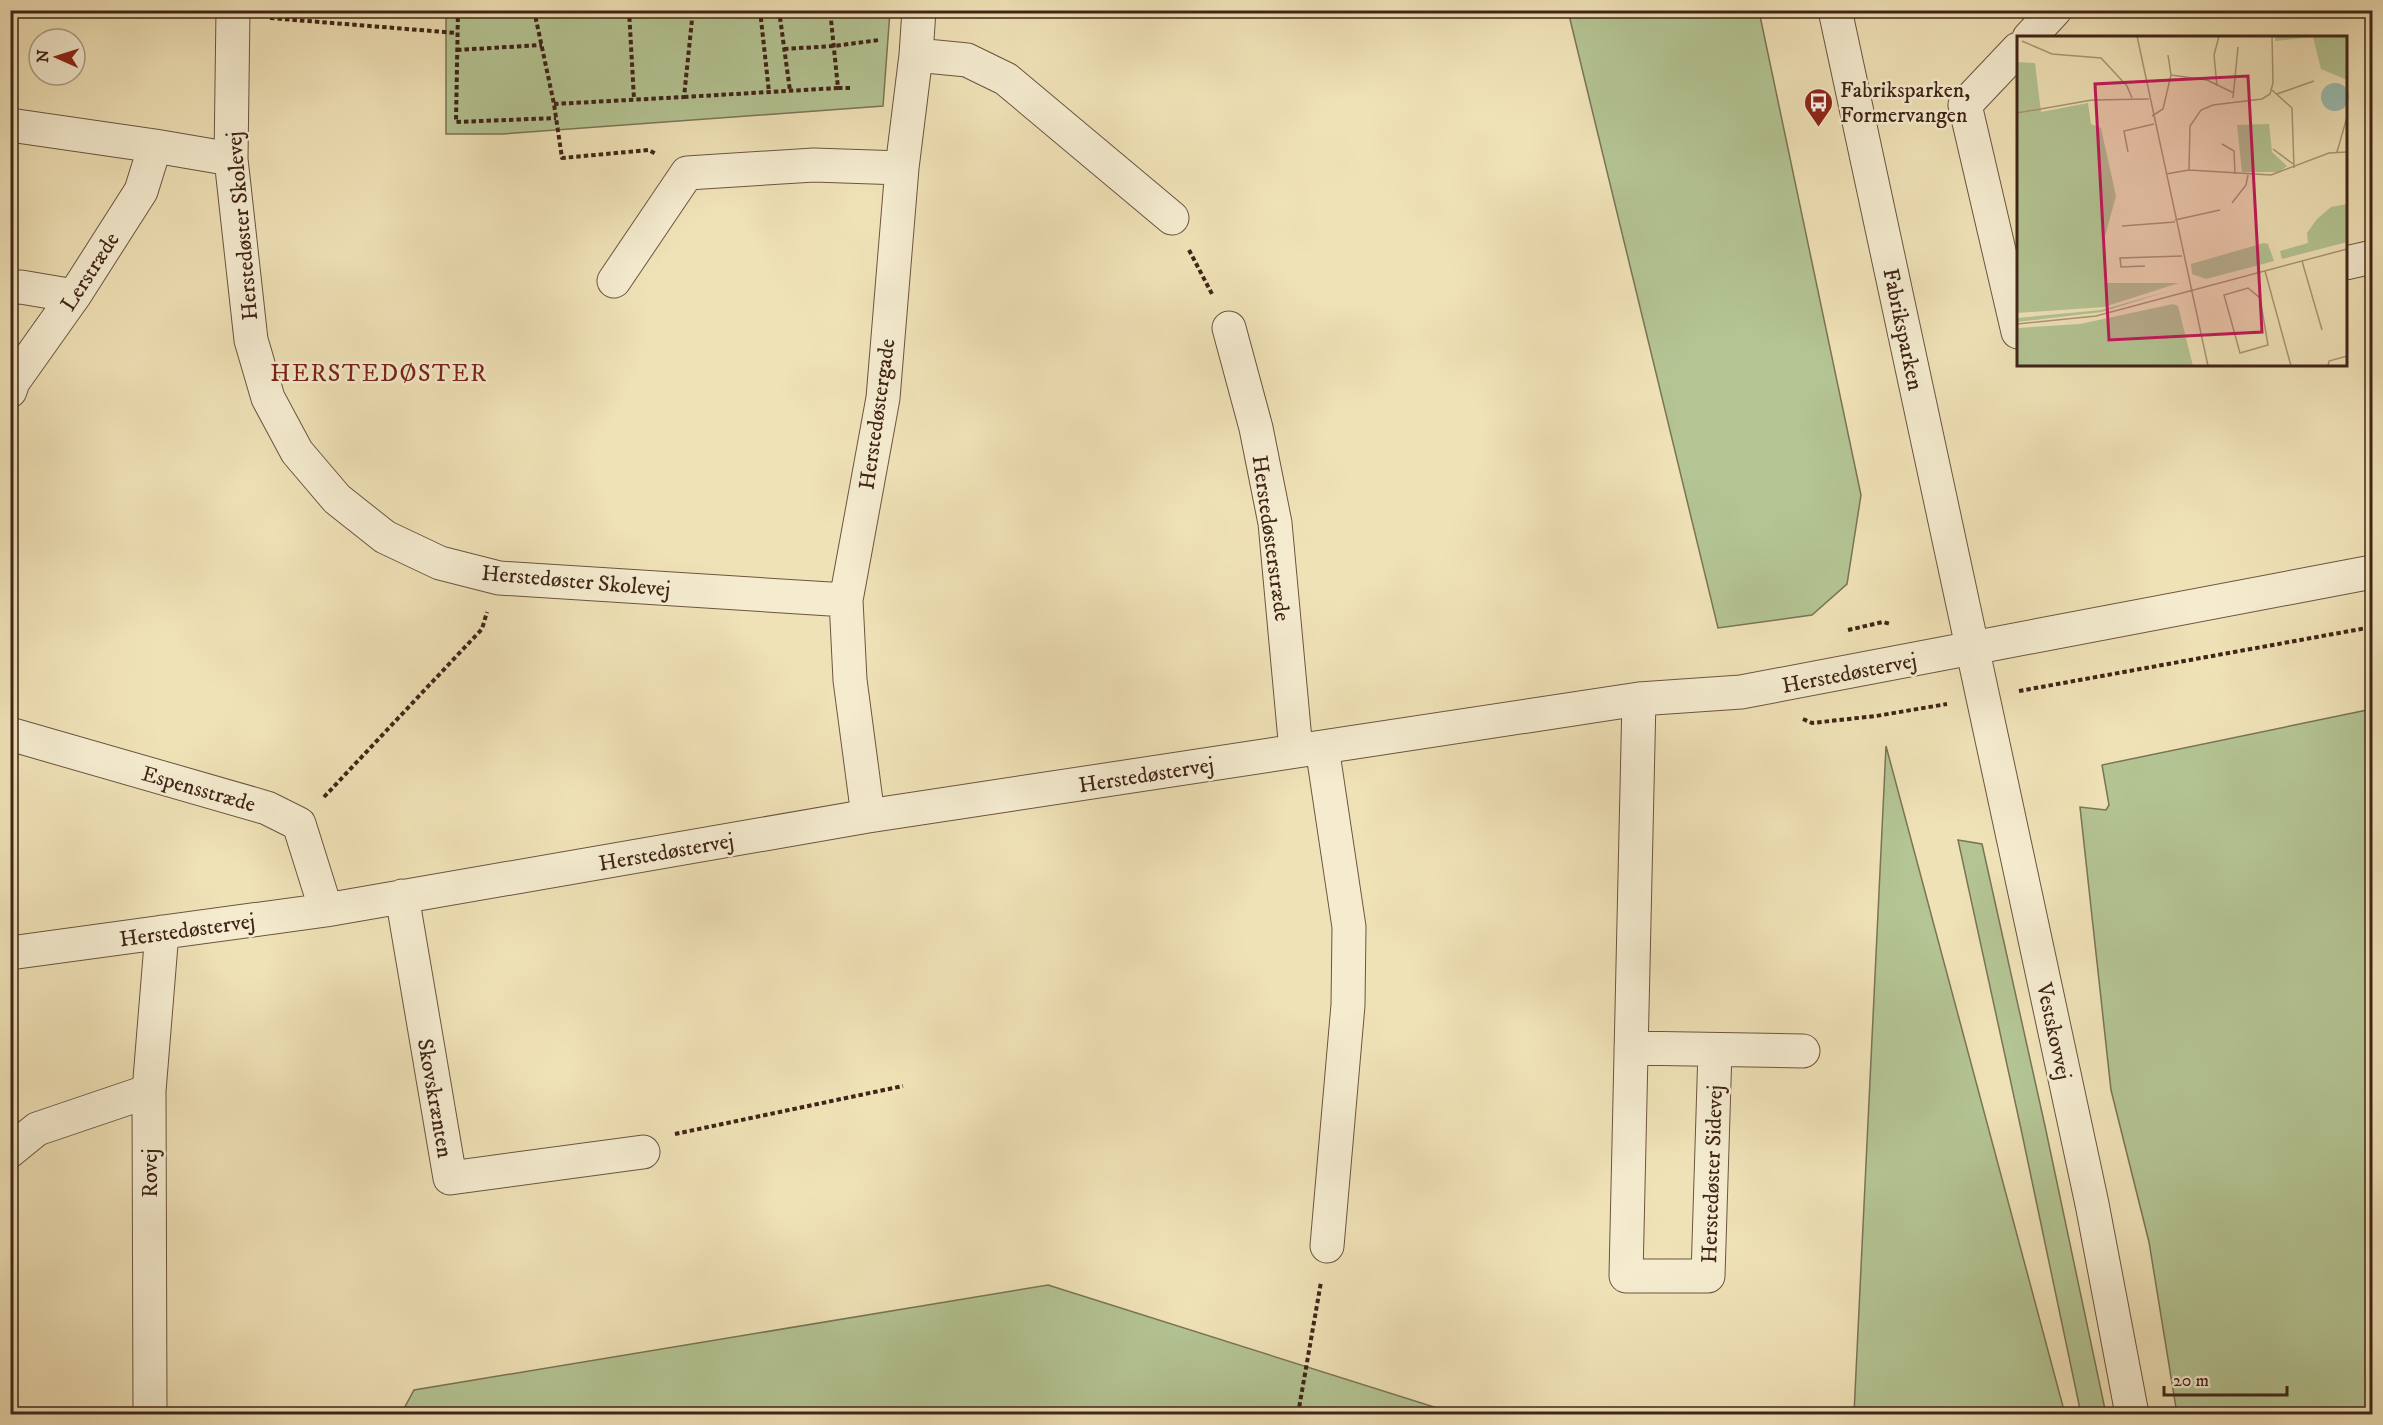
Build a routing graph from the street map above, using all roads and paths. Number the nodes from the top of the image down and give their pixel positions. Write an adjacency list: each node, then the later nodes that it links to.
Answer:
1 (458, 10): 13 (path)
2 (534, 10): 15 (path)
3 (629, 10): 26 (path)
4 (693, 10): 25 (path)
5 (760, 10): 24 (path)
6 (779, 10): 17 (path)
7 (830, 10): 16 (path)
8 (919, 10): 20 (street, Herstedøstergade)
9 (1835, 10): 47 (street, Fabriksparken)
10 (2055, 10): 14 (street)
11 (233, 13): 13 (path); 31 (street, Herstedøster Skolevej)
12 (883, 30): 16 (path)
13 (458, 33): 18 (path)
14 (2032, 36)
15 (542, 45): 18 (path); 27 (path)
16 (834, 46): 17 (path); 21 (path)
17 (784, 49): 23 (path)
18 (457, 50): 28 (path)
19 (2017, 51): 40 (street)
20 (916, 56): 32 (street, Herstedøstergade); 34 (street)
21 (838, 88): 22 (path); 23 (path)
22 (850, 88)
23 (790, 91): 24 (path)
24 (769, 92): 25 (path)
25 (684, 97): 26 (path)
26 (634, 99): 27 (path)
27 (554, 104): 28 (path)
28 (556, 118): 33 (path)
29 (10, 125): 30 (street)
30 (155, 146): 31 (street); 39 (street, Lerstræde)
31 (231, 159): 44 (street, Herstedøster Skolevej)
32 (902, 168): 33 (street); 45 (street, Herstedøstergade)
33 (687, 173): 37 (street)
34 (1172, 218): 41 (path)
35 (2373, 257): 36 (street)
36 (2347, 263)
37 (614, 281)
38 (10, 288): 39 (street)
39 (74, 296): 42 (street, Lerstræde)
40 (2017, 324)
41 (1229, 328): 51 (street, Herstedøsterstræde)
42 (10, 391)
43 (2373, 572): 47 (street, Herstedøstervej)
44 (499, 578): 45 (street, Herstedøster Skolevej); 53 (path)
45 (846, 600): 52 (street, Herstedøstergade)
46 (2373, 627): 48 (path)
47 (1973, 648): 48 (street, Vestskovvej); 49 (street, Herstedøstervej)
48 (1984, 698): 68 (street, Vestskovvej)
49 (1639, 699): 51 (street, Herstedøstervej); 58 (street, Herstedøster Sidevej)
50 (10, 734): 53 (street, Espensstræde)
51 (1309, 749): 52 (street, Herstedøstervej); 65 (street)
52 (868, 816): 54 (street, Herstedøstervej)
53 (299, 824): 55 (street)
54 (402, 896): 55 (street, Herstedøstervej); 64 (street, Skovskrænten)
55 (326, 910): 56 (street, Herstedøstervej)
56 (162, 932): 57 (street, Herstedøstervej); 62 (street, Rovej)
57 (10, 953)
58 (1632, 1048): 59 (street); 59 (street, Herstedøster Sidevej)
59 (1715, 1050): 60 (street)
60 (1803, 1051)
61 (903, 1086): 64 (path)
62 (149, 1091): 63 (street); 66 (street, Rovej)
63 (10, 1151)
64 (643, 1152)
65 (1327, 1246): 67 (path)
66 (150, 1414)
67 (1298, 1414)
68 (2132, 1414)

